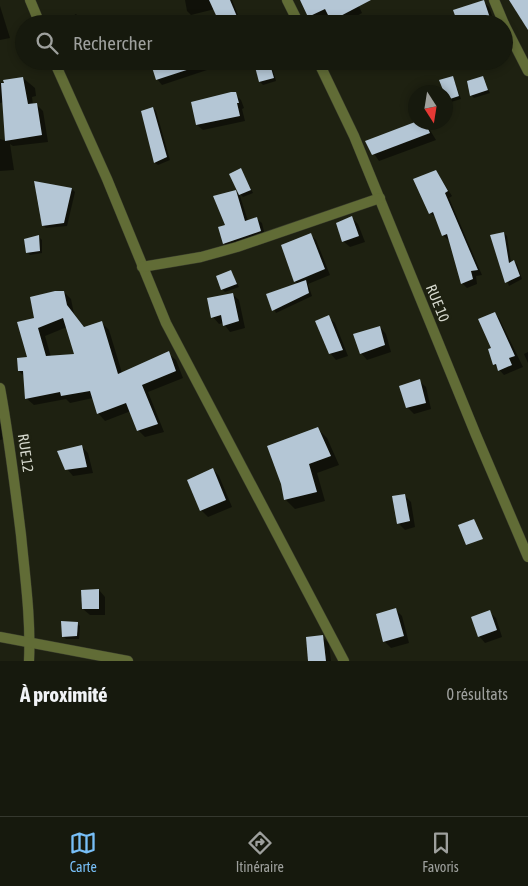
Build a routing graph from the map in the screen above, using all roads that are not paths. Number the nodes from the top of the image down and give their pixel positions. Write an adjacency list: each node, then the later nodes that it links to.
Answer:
1 (30, 0): 4 (street)
2 (287, 0): 5 (street)
3 (494, 0): 6 (street)
4 (36, 15)
5 (294, 15)
6 (500, 15)
7 (513, 42): 10 (street)
8 (58, 70): 12 (street)
9 (322, 70): 11 (street, RUE 10)
10 (528, 71)
11 (380, 198): 12 (street); 14 (street, RUE 10)
12 (142, 267): 19 (street)
13 (0, 388): 16 (street, RUE 12)
14 (528, 557)
15 (0, 637): 16 (street)
16 (29, 643): 17 (street, RUE 12); 18 (street)
17 (28, 661)
18 (128, 661)
19 (344, 661)

